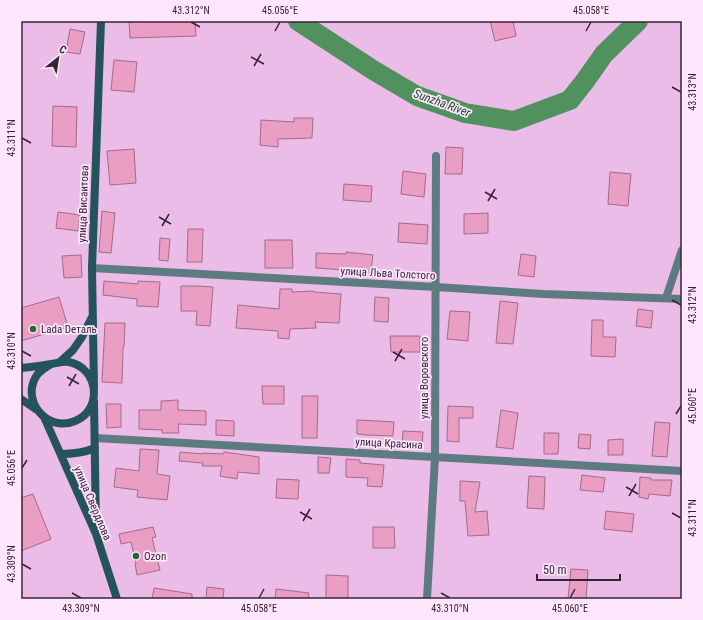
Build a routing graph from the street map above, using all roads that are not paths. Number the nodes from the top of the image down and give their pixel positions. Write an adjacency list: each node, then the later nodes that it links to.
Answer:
1 (101, 21): 4 (street, улица Висаитова)
2 (436, 156): 5 (street, улица Воровского)
3 (682, 250): 6 (street)
4 (92, 268): 5 (street, улица Льва Толстого); 8 (street, улица Висаитова)
5 (436, 287): 6 (street, улица Льва Толстого); 20 (street, улица Воровского)
6 (666, 298): 7 (street, улица Льва Толстого)
7 (682, 299)
8 (93, 316): 9 (street); 12 (street, улица Висаитова)
9 (60, 362): 10 (street); 12 (street)
10 (51, 364): 11 (street); 15 (street)
11 (21, 368)
12 (94, 388): 13 (street)
13 (94, 397): 16 (street); 17 (street)
14 (21, 399): 15 (street)
15 (38, 411): 16 (street)
16 (44, 417): 19 (street, улица Свердлова)
17 (94, 438): 18 (street); 20 (street, улица Красина)
18 (95, 448): 19 (street); 22 (street)
19 (61, 454): 22 (street, улица Свердлова)
20 (435, 457): 21 (street, улица Красина); 24 (street, улица Воровского)
21 (682, 471)
22 (96, 534): 23 (street, улица Свердлова)
23 (117, 599)
24 (427, 599)

